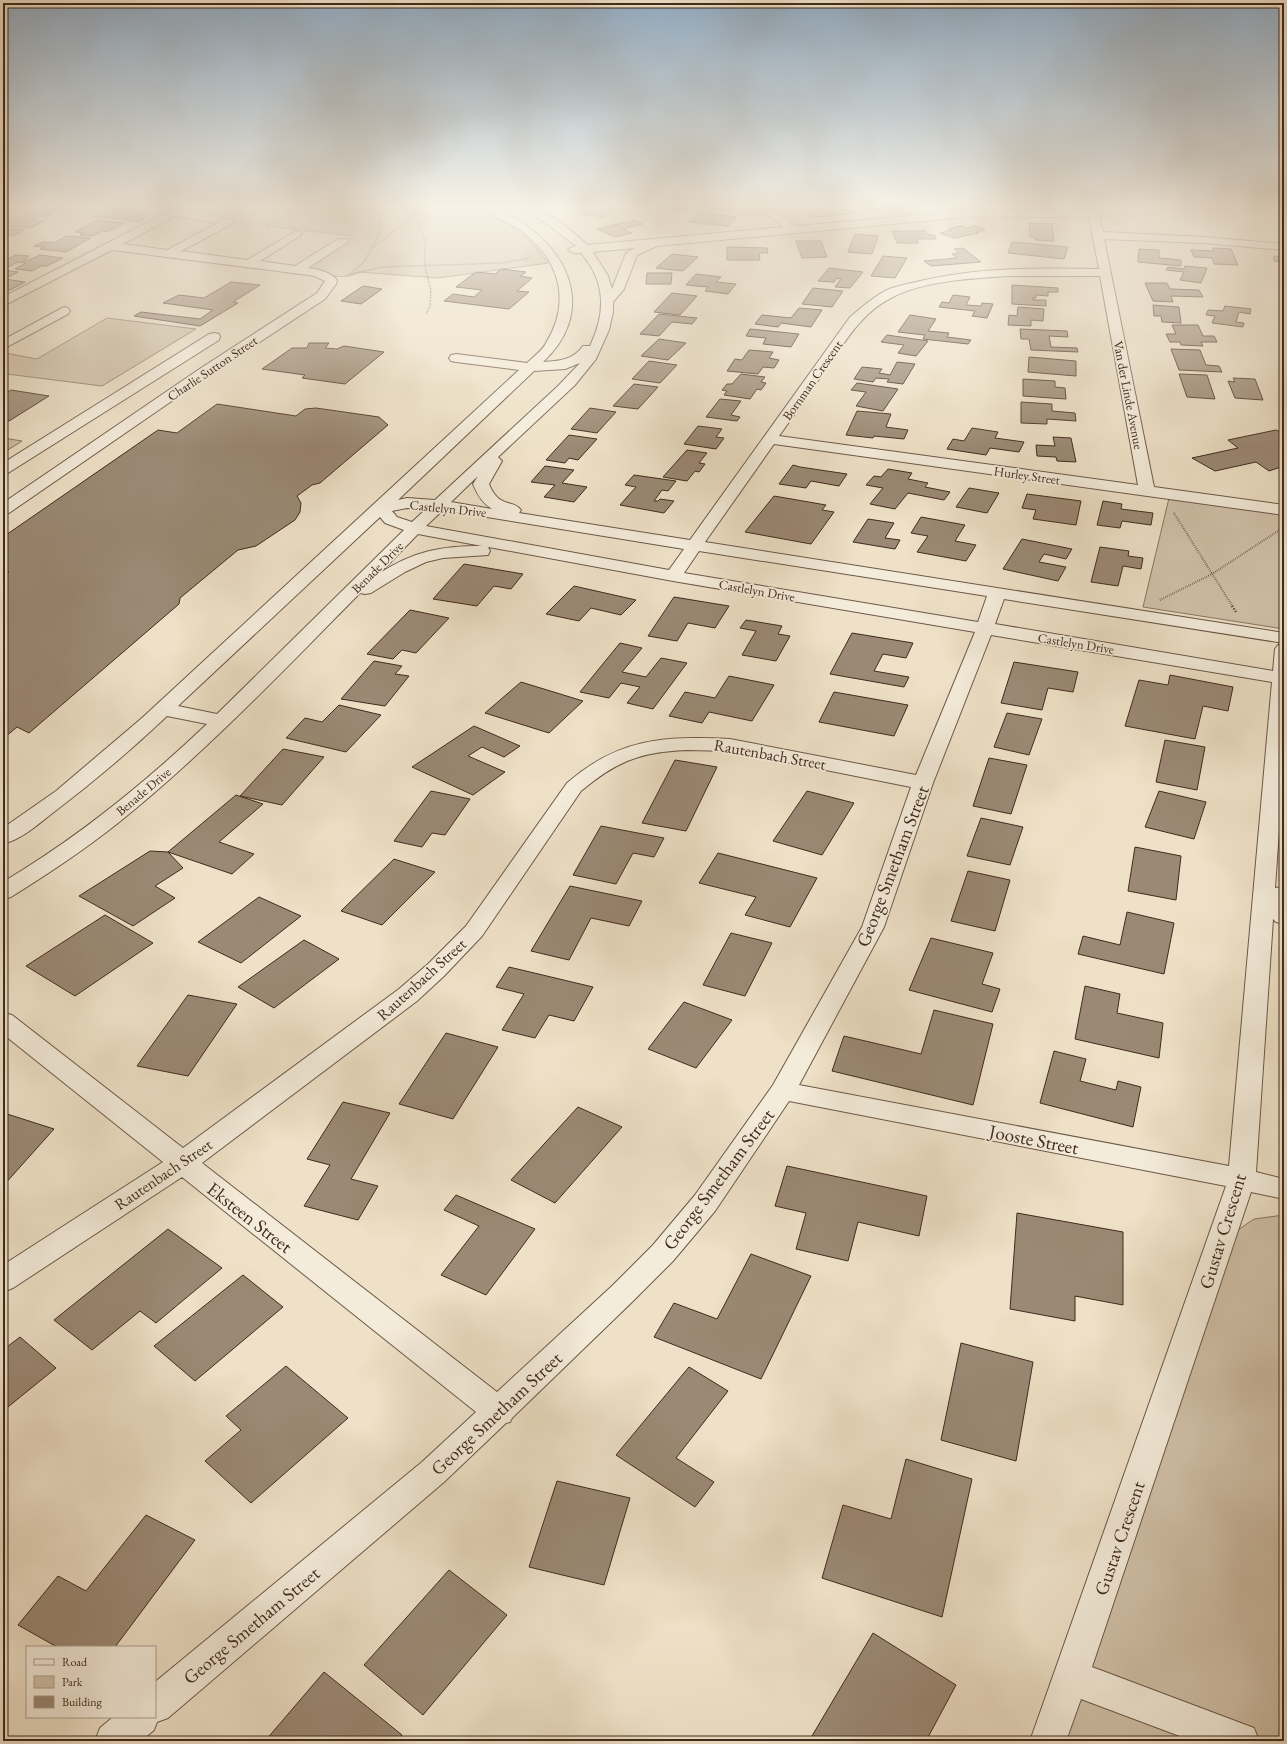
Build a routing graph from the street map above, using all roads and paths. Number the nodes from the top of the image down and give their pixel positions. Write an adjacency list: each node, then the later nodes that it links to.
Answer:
1 (35, 285): 9 (street)
2 (329, 285): 19 (street, Charlie Sutton Street)
3 (430, 285): 12 (path)
4 (566, 285): 15 (street)
5 (606, 285): 10 (street, Benade Drive)
6 (619, 285): 10 (street)
7 (920, 285): 22 (street, Bornman Crescent)
8 (1109, 285): 25 (street, Van der Linde Avenue)
9 (3, 302)
10 (607, 302): 13 (street, Benade Drive)
11 (64, 312): 16 (street)
12 (426, 314)
13 (603, 330): 18 (street); 20 (street, Benade Drive)
14 (214, 337): 17 (street)
15 (553, 344): 18 (street); 18 (street)
16 (3, 345)
17 (169, 365): 19 (street); 24 (street)
18 (530, 367): 20 (street); 27 (street)
19 (206, 371): 28 (street, Charlie Sutton Street)
20 (527, 422): 23 (street, Benade Drive)
21 (138, 432): 30 (street)
22 (770, 439): 25 (street, Hurley Street); 34 (street, Bornman Crescent)
23 (504, 444): 26 (street, Benade Drive); 31 (street)
24 (3, 470)
25 (1154, 492): 29 (street, Hurley Street); 36 (path)
26 (439, 505): 27 (street, Castlelyn Drive); 31 (street, Castlelyn Drive); 33 (street, Benade Drive)
27 (381, 508): 33 (street, Castlelyn Drive); 46 (street)
28 (3, 510)
29 (1284, 510)
30 (3, 524)
31 (581, 527): 34 (street, Castlelyn Drive)
32 (1284, 527): 36 (path)
33 (414, 529): 35 (street, Castlelyn Drive); 39 (street, Benade Drive)
34 (695, 545): 37 (street, Bornman Crescent); 38 (street, Castlelyn Drive)
35 (545, 553): 37 (street, Castlelyn Drive); 39 (street)
36 (1212, 574): 40 (path); 42 (path)
37 (673, 576): 41 (street, Castlelyn Drive)
38 (997, 593): 40 (street, Castlelyn Drive); 41 (street, George Smetham Street)
39 (342, 602): 47 (street, Benade Drive)
40 (1130, 614): 42 (street, Castlelyn Drive)
41 (986, 628): 45 (street, Castlelyn Drive); 49 (street, George Smetham Street)
42 (1249, 633): 43 (street, Castlelyn Drive)
43 (1284, 638)
44 (1284, 648): 45 (street, Gustav Crescent)
45 (1283, 678): 48 (street, Gustav Crescent)
46 (163, 709): 47 (street); 51 (street)
47 (222, 721): 52 (street, Benade Drive)
48 (1279, 770): 50 (street, Gustav Crescent)
49 (923, 783): 56 (street, George Smetham Street); 57 (street, Rautenbach Street)
50 (1277, 811): 53 (street, Gustav Crescent)
51 (3, 838)
52 (3, 892)
53 (1274, 895): 54 (street); 58 (street, Gustav Crescent)
54 (1284, 917)
55 (3, 1021): 57 (street, Eksteen Street)
56 (783, 1091): 58 (street, Jooste Street); 61 (street, George Smetham Street)
57 (182, 1163): 60 (street, Rautenbach Street); 61 (street, Eksteen Street)
58 (1242, 1179): 59 (street, Jooste Street); 62 (street, Gustav Crescent)
59 (1284, 1189)
60 (3, 1280)
61 (499, 1412): 63 (street, George Smetham Street)
62 (1071, 1677): 66 (street, Gustav Crescent); 67 (street)
63 (156, 1704)
64 (140, 1718): 65 (street)
65 (113, 1741)
66 (1048, 1741)
67 (1241, 1741)

